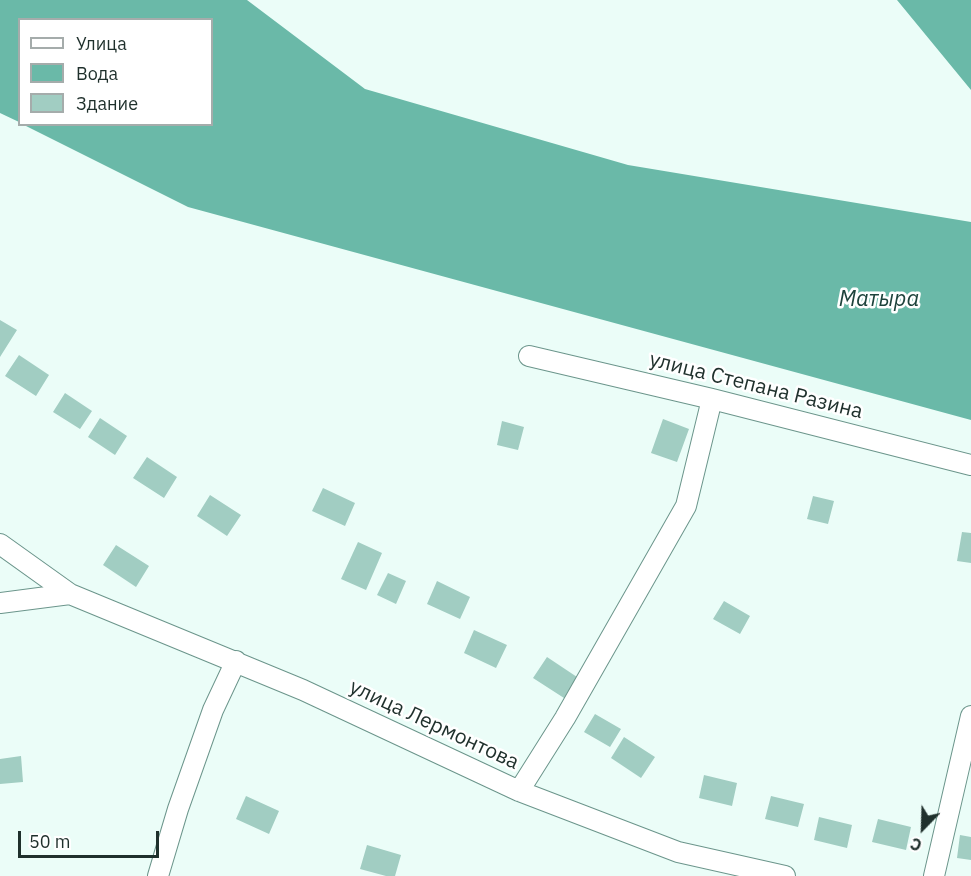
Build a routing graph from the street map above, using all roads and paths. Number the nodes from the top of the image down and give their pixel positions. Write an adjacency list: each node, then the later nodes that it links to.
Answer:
1 (529, 356): 2 (street, улица Степана Разина)
2 (712, 399): 3 (street, улица Степана Разина); 9 (street)
3 (971, 465)
4 (0, 544): 5 (street, улица Лермонтова)
5 (70, 594): 6 (street); 7 (street, улица Лермонтова)
6 (0, 603)
7 (236, 661): 9 (street, улица Лермонтова); 10 (street)
8 (971, 716): 12 (street)
9 (519, 791): 11 (street, улица Лермонтова)
10 (158, 876)
11 (785, 876)
12 (934, 876)

